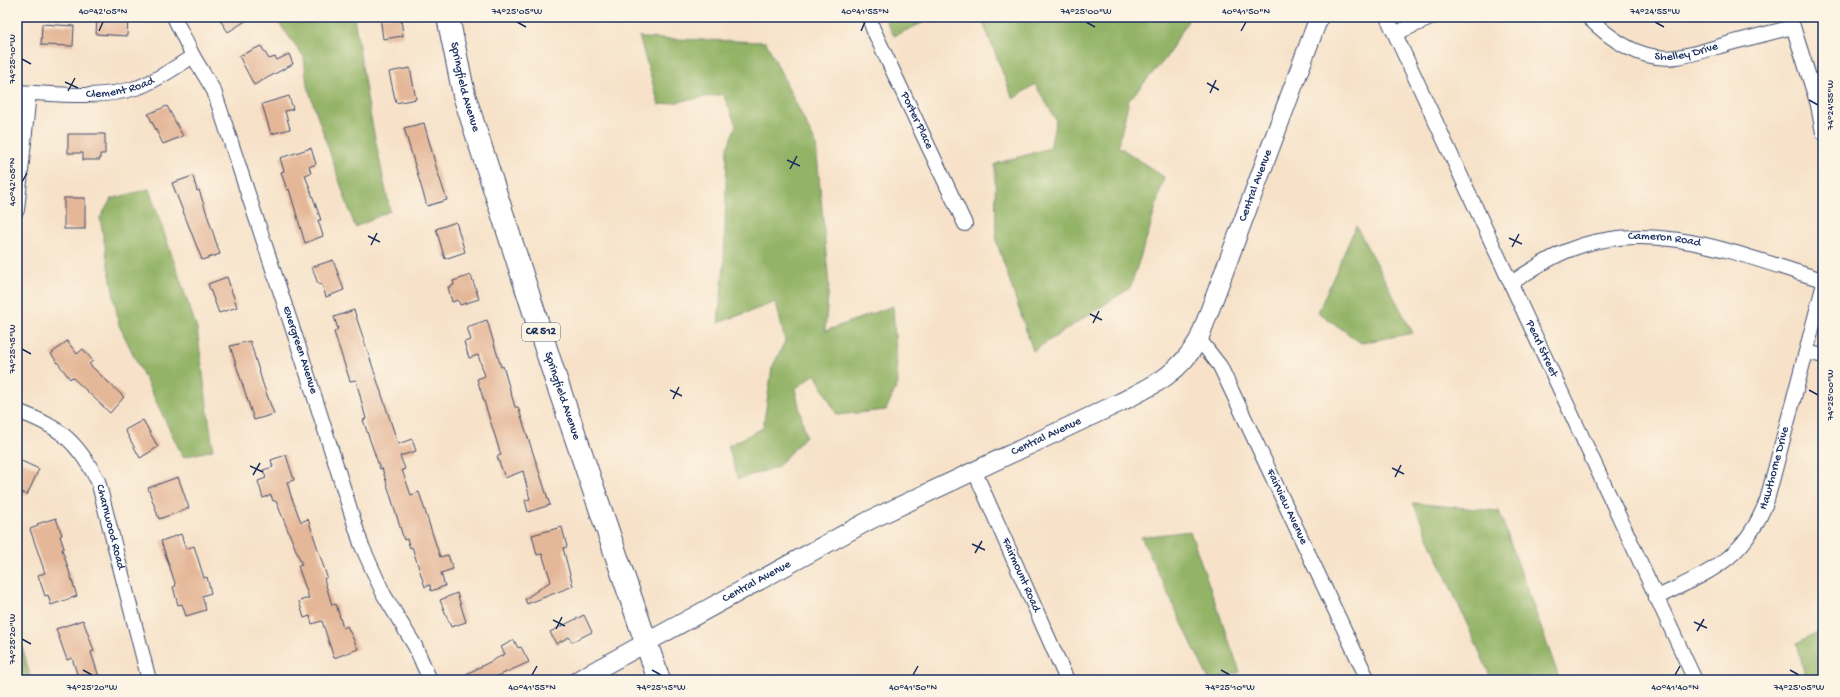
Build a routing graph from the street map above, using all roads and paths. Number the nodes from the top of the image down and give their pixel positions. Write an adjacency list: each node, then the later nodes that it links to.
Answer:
1 (174, 17): 10 (street, Evergreen Avenue)
2 (448, 17): 24 (main road, Springfield Avenue / CR 512)
3 (869, 17): 14 (street, Porter Place)
4 (1319, 17): 18 (street, Central Avenue)
5 (1388, 17): 9 (street, Pearl Street)
6 (1432, 17): 9 (street)
7 (1588, 17): 8 (street, Shelley Drive)
8 (1792, 22): 12 (street)
9 (1396, 33): 16 (street, Pearl Street)
10 (193, 56): 11 (street, Clement Road); 26 (street, Evergreen Avenue)
11 (23, 92): 13 (street)
12 (1823, 133)
13 (17, 210)
14 (965, 224)
15 (1823, 280): 16 (street, Cameron Road)
16 (1511, 283): 23 (street, Pearl Street)
17 (1823, 287): 19 (street, Hawthorne Drive)
18 (1199, 339): 22 (street, Central Avenue); 30 (street, Fairview Avenue)
19 (1807, 352): 20 (street); 23 (street, Hawthorne Drive)
20 (1823, 356)
21 (17, 411): 25 (street, Charnwood Road)
22 (974, 470): 24 (street, Central Avenue); 29 (street, Fairmount Road)
23 (1656, 598): 31 (street, Pearl Street)
24 (648, 643): 27 (street, Central Avenue); 28 (main road, Springfield Avenue / CR 512)
25 (149, 680)
26 (430, 680)
27 (578, 680)
28 (659, 680)
29 (1067, 680)
30 (1368, 680)
31 (1695, 680)

